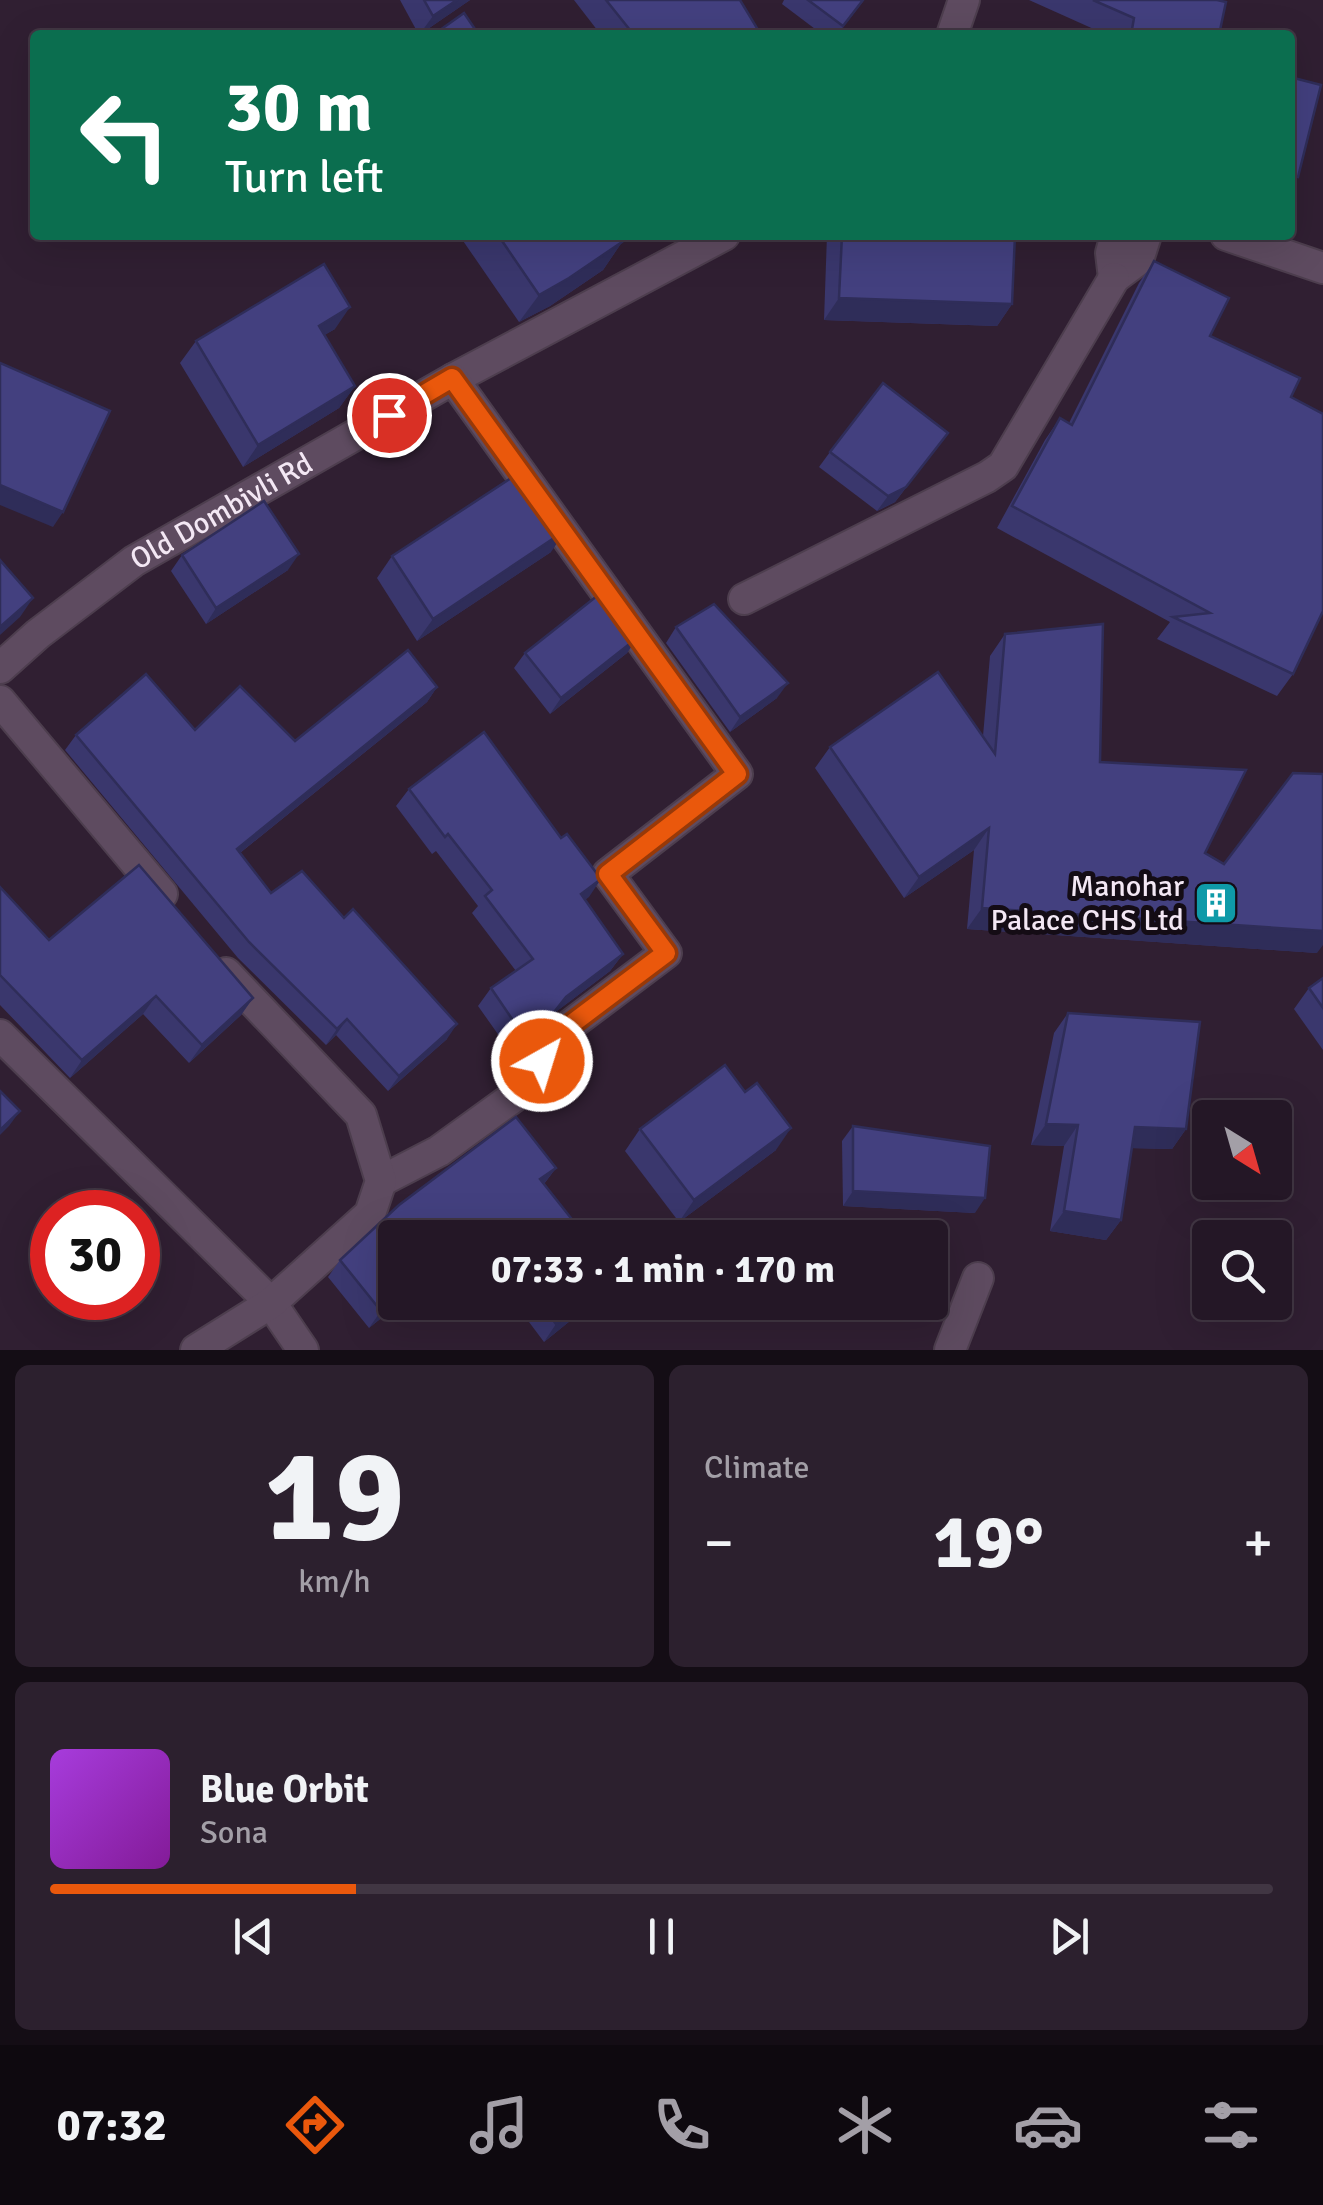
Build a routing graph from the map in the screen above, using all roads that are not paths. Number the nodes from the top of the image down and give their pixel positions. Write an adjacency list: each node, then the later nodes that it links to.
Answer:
1 (964, 0): 2 (street)
2 (954, 30)
3 (714, 240): 9 (street, Old Dombivli Rd)
4 (1115, 240): 8 (street)
5 (1144, 240): 8 (street)
6 (1241, 240): 7 (street)
7 (1323, 268)
8 (1114, 278): 10 (street)
9 (452, 378): 11 (street, Old Dombivli Rd); 16 (street)
10 (744, 599)
11 (0, 668)
12 (0, 701): 13 (street)
13 (176, 910)
14 (212, 955): 16 (street)
15 (0, 1035): 18 (street)
16 (381, 1180): 18 (street)
17 (978, 1278): 21 (street)
18 (270, 1303): 19 (street); 20 (street)
19 (196, 1350)
20 (303, 1350)
21 (950, 1350)

